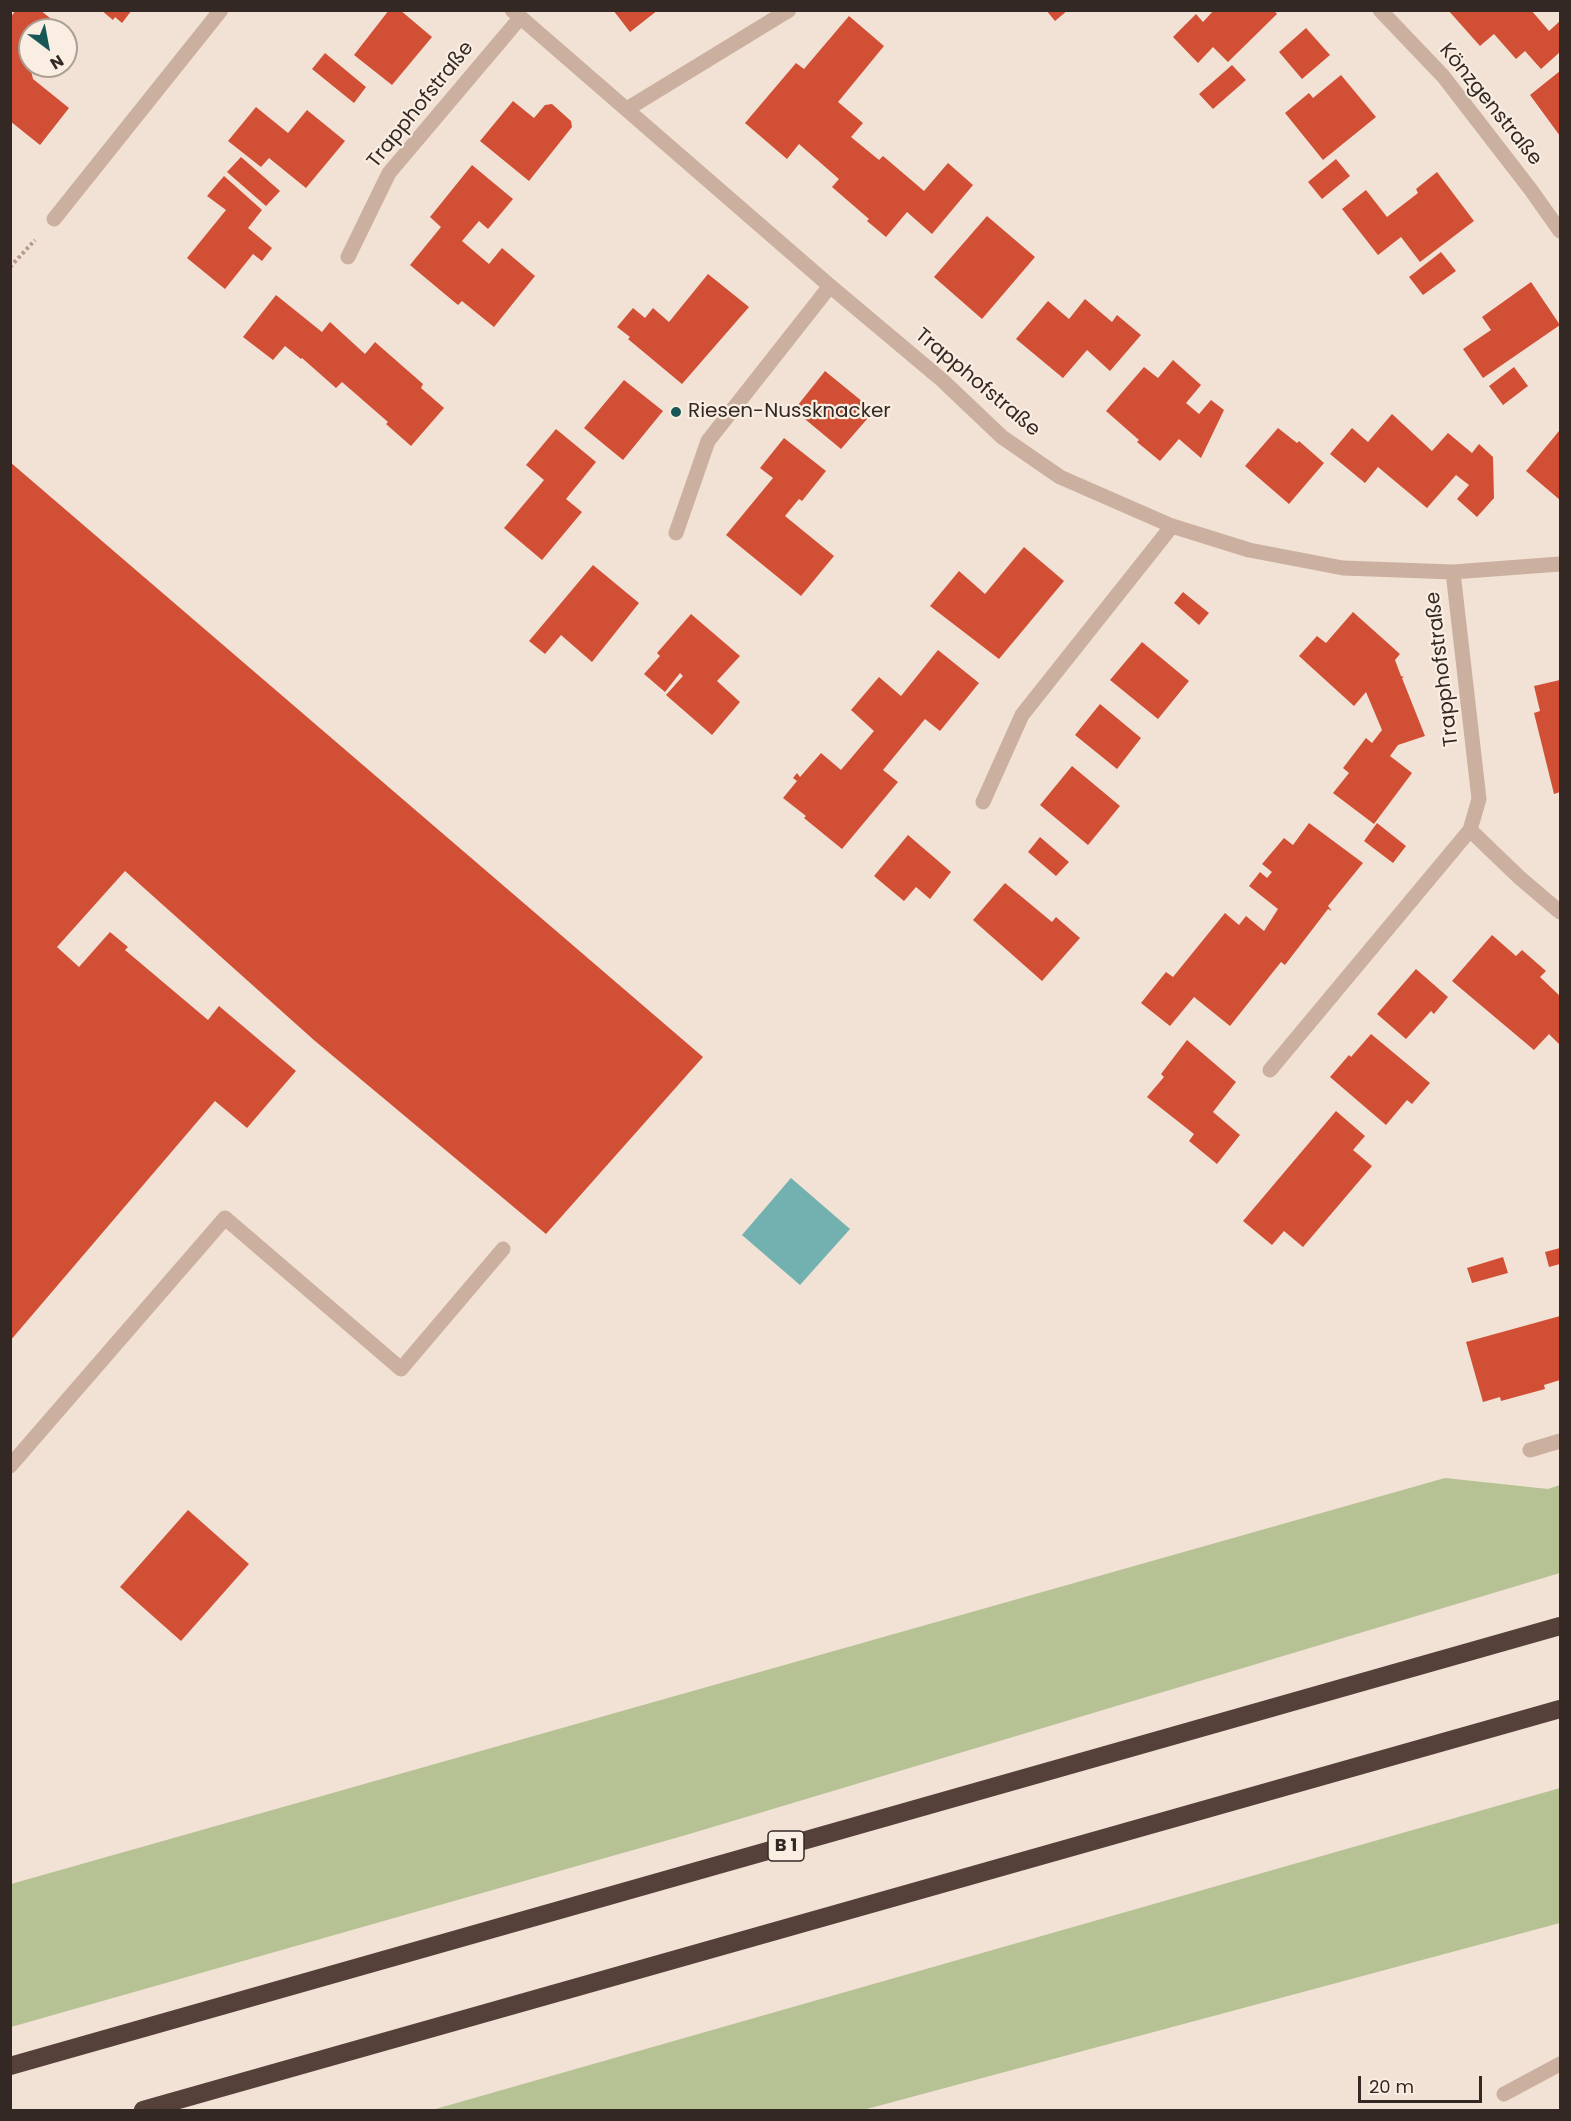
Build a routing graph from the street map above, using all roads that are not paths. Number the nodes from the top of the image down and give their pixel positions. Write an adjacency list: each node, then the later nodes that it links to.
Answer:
1 (221, 10): 6 (street)
2 (789, 10): 5 (street)
3 (1380, 10): 7 (street, Könzgenstraße)
4 (516, 14): 5 (street, Trapphofstraße); 8 (street, Trapphofstraße)
5 (627, 109): 9 (street, Trapphofstraße)
6 (54, 219)
7 (1560, 231)
8 (348, 257)
9 (830, 286): 10 (street, Trapphofstraße); 11 (street)
10 (1172, 526): 13 (street, Trapphofstraße); 14 (street)
11 (675, 534)
12 (1560, 564): 13 (street)
13 (1453, 572): 15 (street, Trapphofstraße)
14 (983, 802)
15 (1470, 830): 16 (street); 17 (street, Trapphofstraße)
16 (1560, 912)
17 (1270, 1070)
18 (503, 1249): 21 (street)
19 (1560, 1441): 20 (street)
20 (1530, 1450)
21 (10, 1466)
22 (1560, 1626): 25 (highway, B 1)
23 (1560, 1709): 27 (highway)
24 (1560, 2064): 26 (street)
25 (10, 2066)
26 (1503, 2094)
27 (143, 2110)

